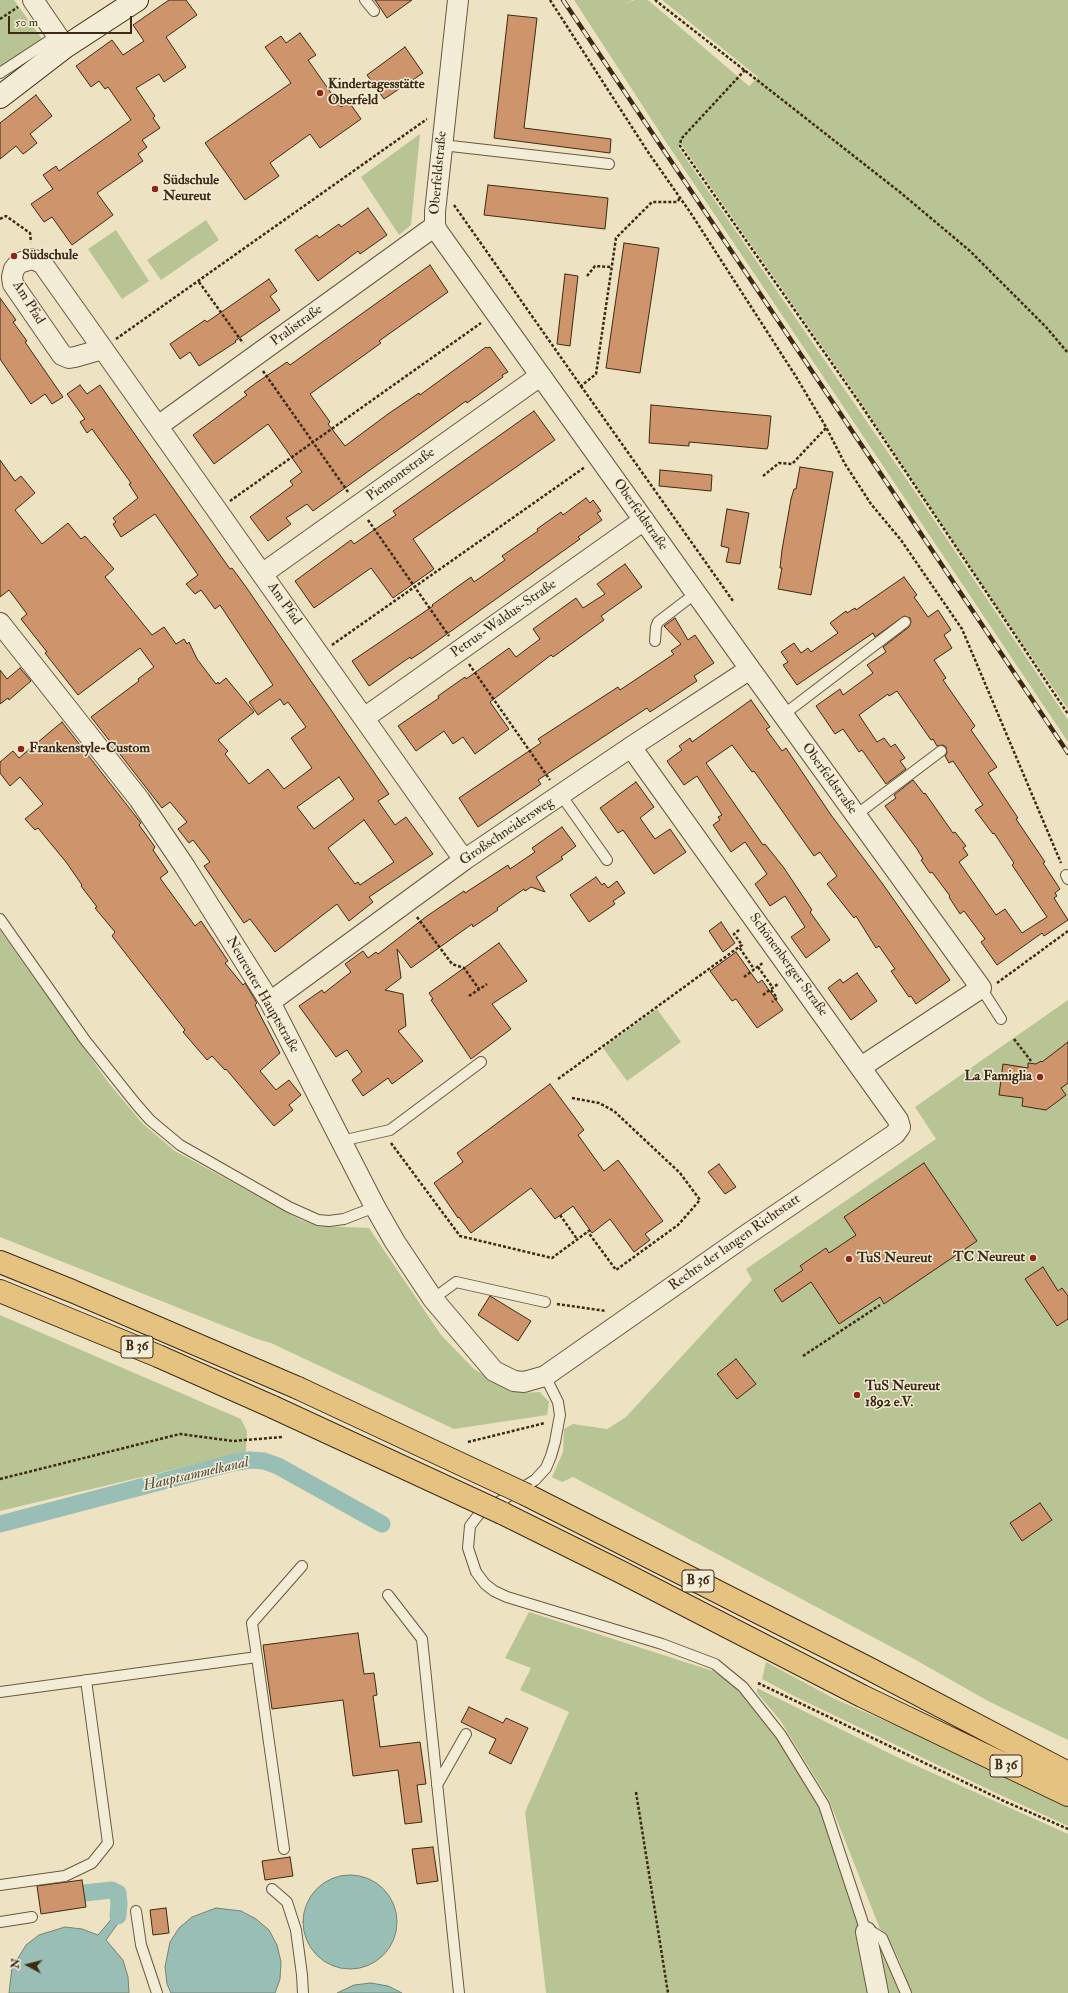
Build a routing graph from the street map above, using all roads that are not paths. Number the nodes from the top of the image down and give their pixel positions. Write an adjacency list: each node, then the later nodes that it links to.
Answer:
1 (137, 0): 6 (main road)
2 (365, 0): 5 (lane)
3 (458, 0): 9 (street, Oberfeldstraße)
4 (28, 2): 6 (street)
5 (374, 11)
6 (62, 41): 7 (lane); 8 (main road)
7 (0, 73)
8 (0, 98)
9 (442, 145): 10 (lane); 11 (street, Oberfeldstraße)
10 (609, 164)
11 (435, 226): 13 (street, Oberfeldstraße); 14 (street, Pralistraße)
12 (103, 348): 12 (street, Am Pfad); 14 (street, Am Pfad)
13 (540, 376): 15 (street, Oberfeldstraße); 16 (street, Piemontstraße)
14 (158, 426): 16 (street, Am Pfad)
15 (644, 520): 17 (street, Oberfeldstraße); 23 (street, Petrus-Waldus-Straße)
16 (262, 574): 23 (street, Am Pfad)
17 (696, 594): 20 (lane); 21 (street, Oberfeldstraße)
18 (905, 622): 22 (lane)
19 (0, 623): 32 (street, Neureuter Hauptstraße)
20 (655, 641)
21 (750, 669): 22 (street, Oberfeldstraße); 24 (street, Großschneidersweg)
22 (783, 715): 27 (street, Oberfeldstraße)
23 (364, 718): 28 (street, Am Pfad)
24 (631, 747): 26 (street, Großschneidersweg); 35 (street, Schönenberger Straße)
25 (941, 751): 27 (lane)
26 (561, 795): 28 (street, Großschneidersweg); 29 (lane)
27 (856, 815): 31 (street, Oberfeldstraße)
28 (464, 860): 32 (street, Großschneidersweg)
29 (608, 860)
30 (0, 919): 37 (lane)
31 (980, 988): 33 (lane); 35 (street)
32 (270, 1002): 36 (street, Neureuter Hauptstraße)
33 (1000, 1019)
34 (480, 1062): 36 (lane)
35 (861, 1067): 42 (street, Rechts der langen Richtstatt)
36 (341, 1141): 37 (street, Neureuter Hauptstraße)
37 (375, 1208): 40 (street, Neureuter Hauptstraße)
38 (0, 1262): 50 (highway, B 36, bridge)
39 (0, 1291): 52 (highway, B 36, bridge)
40 (433, 1299): 41 (lane); 43 (street, Neureuter Hauptstraße)
41 (545, 1302)
42 (545, 1376): 43 (street, Rechts der langen Richtstatt); 59 (lane)
43 (504, 1378)
44 (302, 1566): 46 (lane)
45 (388, 1595): 51 (lane)
46 (257, 1657): 47 (lane); 53 (lane)
47 (86, 1680): 48 (lane); 54 (lane)
48 (0, 1692)
49 (466, 1734): 51 (lane)
50 (1068, 1773)
51 (437, 1785): 62 (lane)
52 (1068, 1795)
53 (284, 1849)
54 (0, 1886)
55 (272, 1889): 61 (lane)
56 (136, 1911): 60 (lane)
57 (32, 1917): 58 (lane)
58 (0, 1922)
59 (866, 1932): 63 (street); 64 (lane)
60 (157, 1993)
61 (302, 1993)
62 (459, 1993)
63 (878, 1993)
64 (906, 1993)

